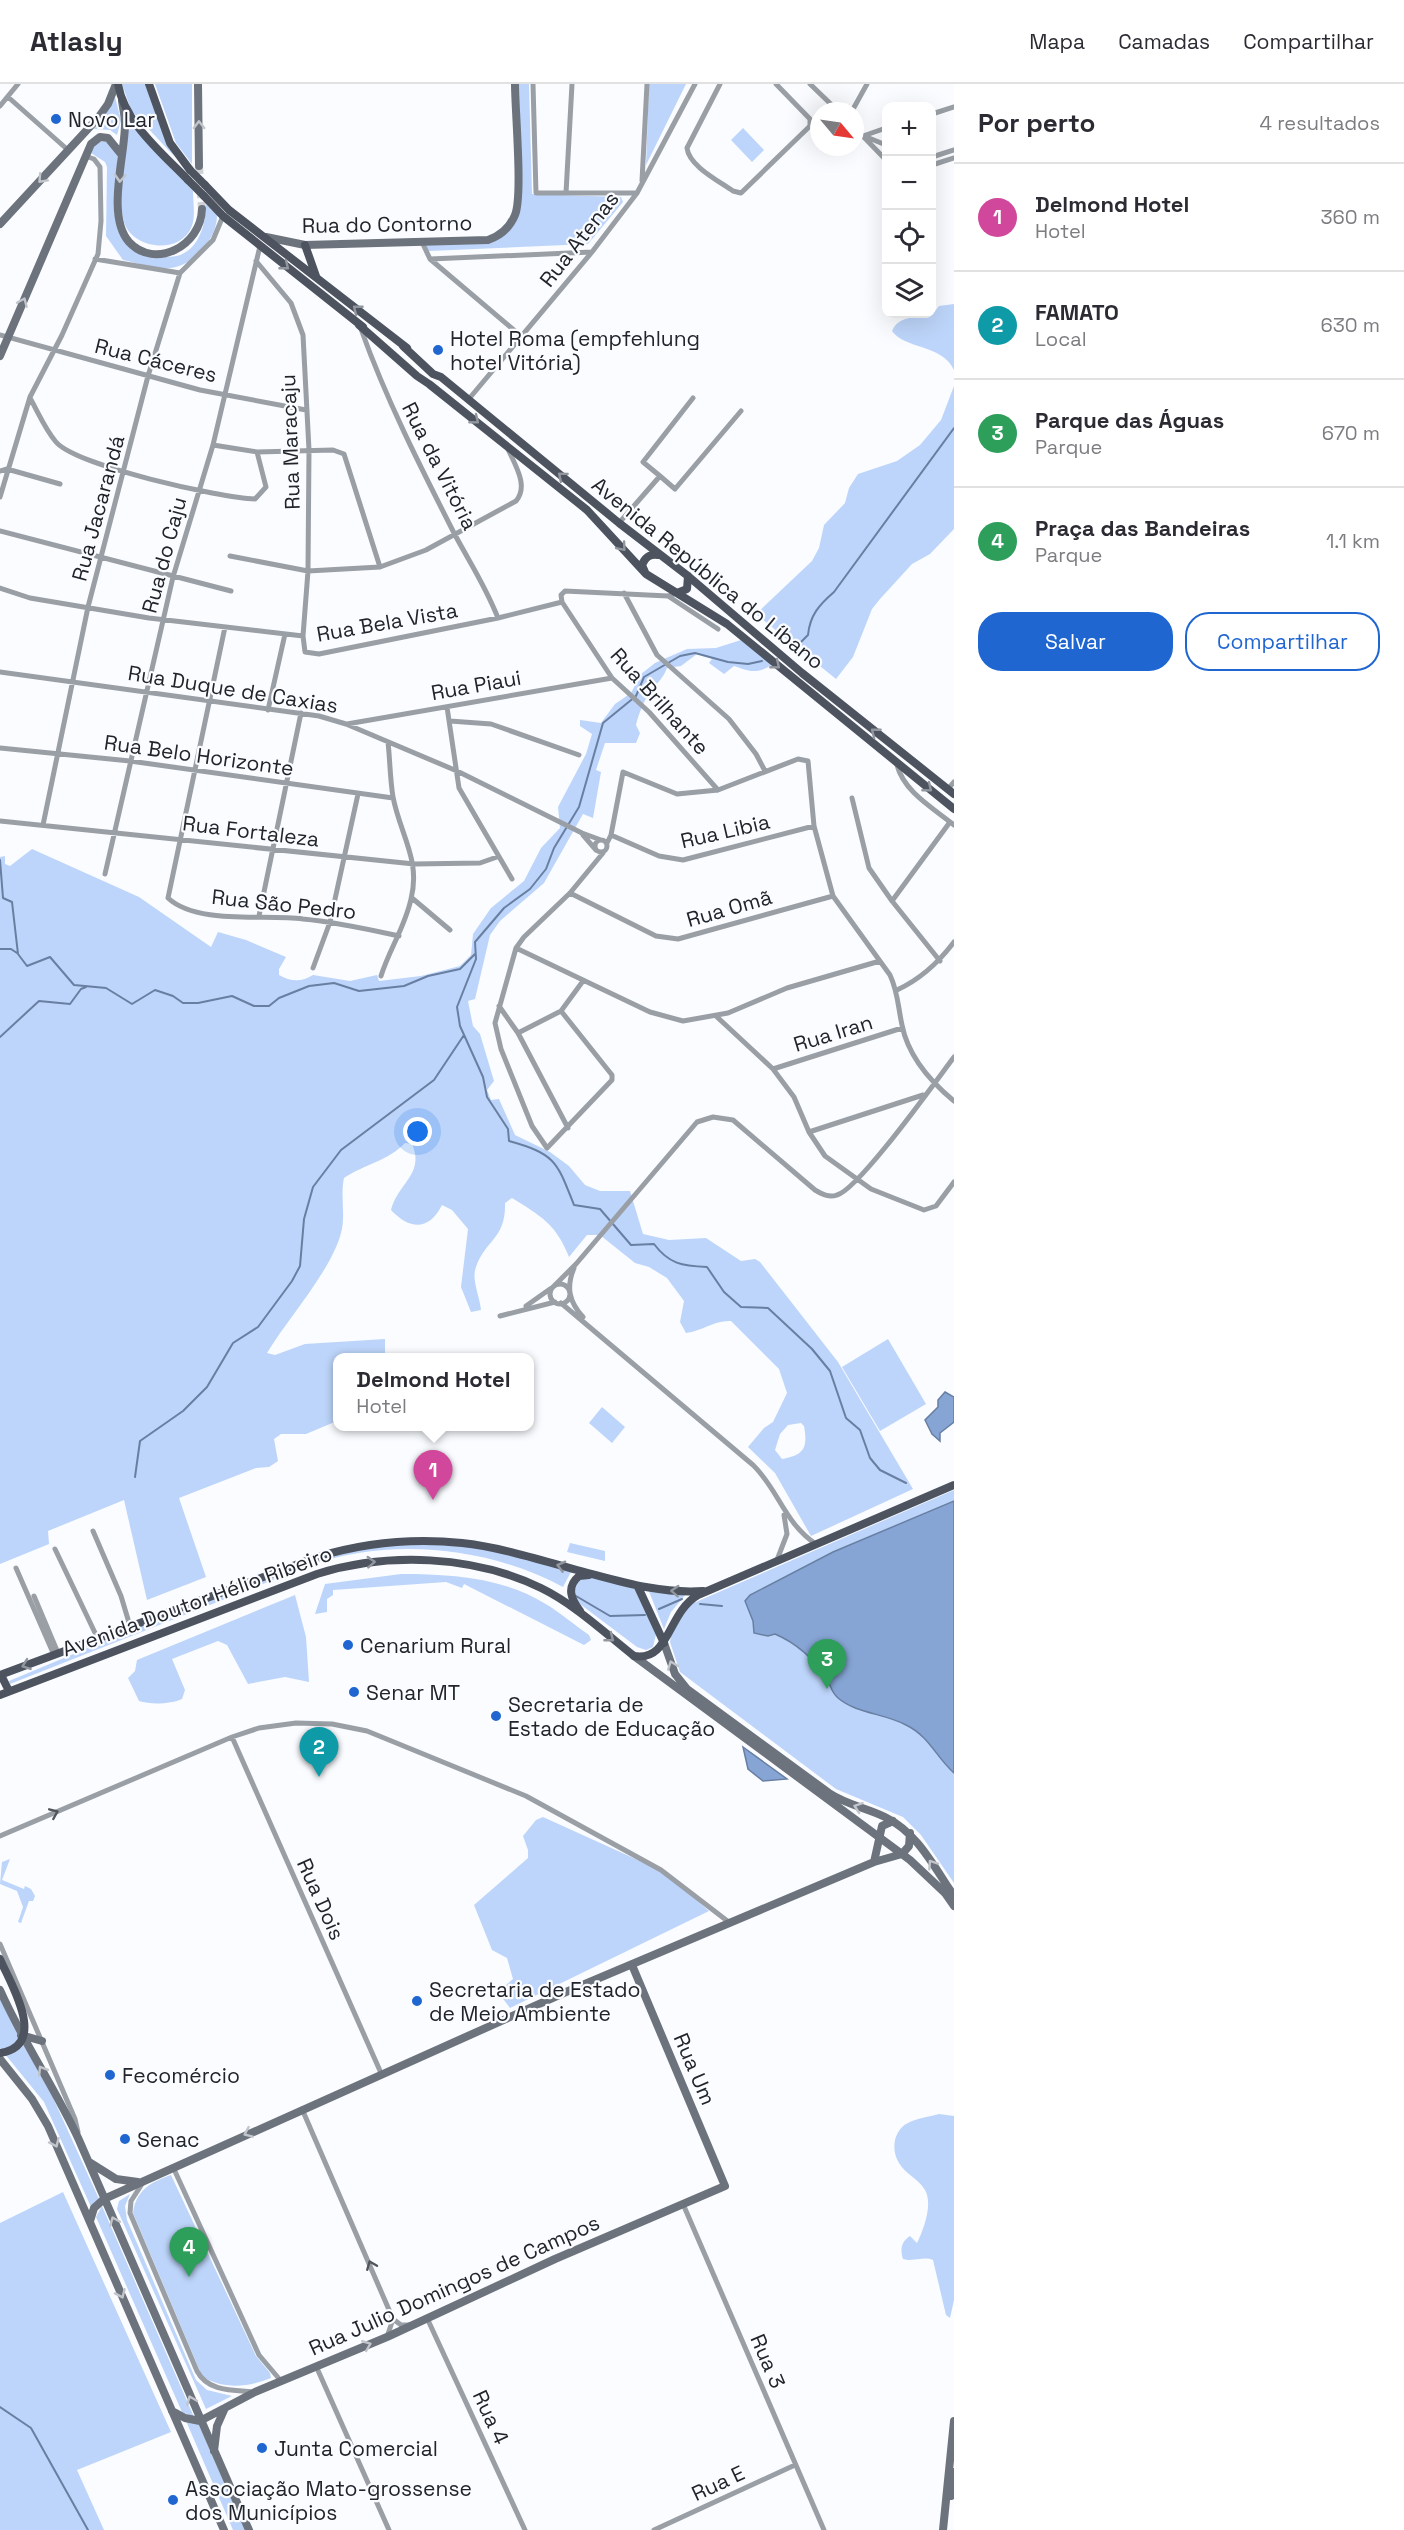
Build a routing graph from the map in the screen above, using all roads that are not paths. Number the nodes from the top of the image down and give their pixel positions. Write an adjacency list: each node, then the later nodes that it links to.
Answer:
1 (18, 84): 14 (street)
2 (117, 84): 15 (main road, Avenida República do Líbano); 26 (street)
3 (149, 84): 34 (main road, Avenida República do Líbano)
4 (198, 84): 34 (street, one-way to 4)
5 (514, 84): 42 (street, Rua do Contorno)
6 (533, 84): 36 (street)
7 (572, 84): 36 (street)
8 (647, 84): 35 (street)
9 (695, 84): 35 (street, Rua Atenas)
10 (720, 84): 11 (street)
11 (776, 84)
12 (810, 84): 16 (street)
13 (867, 84): 17 (street)
14 (8, 97): 18 (street); 26 (street)
15 (121, 100): 28 (street); 39 (main road, Avenida República do Líbano, bridge)
16 (829, 102)
17 (857, 102)
18 (0, 106)
19 (954, 107): 20 (street)
20 (936, 113)
21 (882, 130): 22 (street)
22 (864, 136)
23 (864, 136): 25 (street)
24 (864, 137): 30 (street)
25 (882, 139)
26 (68, 150): 40 (street, one-way to 40)
27 (954, 150): 31 (street)
28 (121, 154): 29 (street); 38 (street, one-way to 38)
29 (85, 156): 47 (street); 52 (street, one-way to 29)
30 (882, 156)
31 (935, 156)
32 (954, 158): 33 (street)
33 (936, 164)
34 (195, 168): 41 (main road, Avenida República do Líbano, bridge)
35 (642, 185): 37 (street, Rua Atenas)
36 (566, 193): 37 (street)
37 (637, 193): 45 (street, Rua Atenas)
38 (201, 209)
39 (223, 216): 44 (main road, Avenida República do Líbano); 49 (street, Rua Jacarandá)
40 (0, 224)
41 (262, 236): 43 (street, Rua do Contorno); 50 (main road, Avenida República do Líbano)
42 (423, 242): 43 (street, Rua do Contorno); 46 (street)
43 (304, 245): 50 (main road)
44 (260, 246): 48 (street, Rua do Caju); 51 (main road, Avenida República do Líbano, one-way to 51)
45 (592, 252): 46 (street); 53 (street, Rua Atenas)
46 (430, 259): 53 (street)
47 (95, 260): 49 (street); 54 (street)
48 (256, 261): 57 (street, Rua do Caju); 61 (street, Rua Maracaju)
49 (180, 273): 56 (street, Rua Jacarandá)
50 (316, 276): 60 (main road, Avenida República do Líbano, one-way to 50)
51 (359, 325): 64 (main road, Avenida República do Líbano, one-way to 64); 75 (street, Rua da Vitória)
52 (4, 336): 54 (street, Rua Cáceres); 55 (street)
53 (522, 337): 60 (street, Rua Atenas)
54 (55, 351): 56 (street, Rua Cáceres); 58 (street)
55 (0, 356)
56 (148, 376): 57 (street, Rua Cáceres); 68 (street, Rua Jacarandá)
57 (224, 394): 61 (street, Rua Cáceres); 63 (street, Rua do Caju)
58 (30, 397): 67 (street); 68 (street)
59 (693, 398): 69 (street)
60 (468, 400): 73 (main road, Avenida República do Líbano, one-way to 60)
61 (306, 410): 65 (street, Rua Maracaju)
62 (741, 411): 69 (street)
63 (213, 445): 66 (street); 71 (street, Rua do Caju)
64 (506, 445): 75 (street); 81 (main road, Avenida República do Líbano, one-way to 81)
65 (309, 450): 66 (street); 79 (street); 80 (street, Rua Maracaju)
66 (256, 452): 71 (street)
67 (3, 470): 70 (street); 72 (street)
68 (125, 471): 71 (street); 78 (street, Rua Jacarandá)
69 (660, 476): 73 (street)
70 (60, 484)
71 (198, 490): 83 (street, Rua do Caju)
72 (0, 497)
73 (619, 523): 76 (main road, Avenida República do Líbano)
74 (0, 531): 78 (street)
75 (456, 535): 79 (street); 91 (street, Rua da Vitória)
76 (658, 555): 81 (main road); 82 (main road, Avenida República do Líbano)
77 (230, 556): 80 (street)
78 (103, 558): 83 (street); 90 (street, Rua Jacarandá)
79 (380, 567): 80 (street)
80 (308, 571): 96 (street, Rua Maracaju)
81 (646, 574): 87 (main road, Avenida República do Líbano)
82 (688, 576): 87 (main road); 117 (main road, Avenida República do Líbano, one-way to 82)
83 (173, 577): 85 (street); 92 (street, Rua do Caju)
84 (0, 588): 90 (street, Rua Bela Vista)
85 (231, 591)
86 (624, 592): 88 (street, Rua Bela Vista); 89 (street, Rua Bela Vista); 115 (street)
87 (677, 593): 88 (street, Rua Bela Vista); 112 (main road, Avenida República do Líbano, one-way to 112)
88 (668, 596): 94 (street)
89 (562, 602): 91 (street, Rua Bela Vista); 98 (street, Rua Brilhante)
90 (88, 607): 92 (street, Rua Bela Vista); 99 (street, Rua Jacarandá)
91 (498, 618): 96 (street, Rua Bela Vista)
92 (163, 620): 93 (street, Rua Bela Vista); 100 (street, Rua do Caju)
93 (225, 627): 95 (street, Rua Bela Vista); 101 (street)
94 (718, 629)
95 (285, 634): 96 (street, Rua Bela Vista); 103 (street)
96 (303, 636)
97 (0, 672): 99 (street, Rua Duque de Caxias)
98 (612, 678): 102 (street, Rua Piaui); 118 (street, Rua Brilhante)
99 (71, 680): 100 (street, Rua Duque de Caxias); 109 (street, Rua Jacarandá)
100 (147, 690): 101 (street, Rua Duque de Caxias); 111 (street, Rua do Caju)
101 (210, 700): 103 (street, Rua Duque de Caxias); 113 (street)
102 (447, 707): 105 (street); 106 (street, Rua Piaui)
103 (268, 710): 104 (street, Rua Duque de Caxias)
104 (301, 713): 106 (street, Rua Duque de Caxias); 116 (street)
105 (450, 721): 110 (street); 114 (street)
106 (346, 724): 107 (street, Rua Duque de Caxias)
107 (388, 742): 114 (street, Rua Duque de Caxias); 120 (street)
108 (0, 748): 109 (street, Rua Belo Horizonte)
109 (57, 752): 111 (street, Rua Belo Horizonte); 125 (street, Rua Jacarandá)
110 (579, 755)
111 (130, 761): 113 (street, Rua Belo Horizonte); 127 (street, Rua do Caju)
112 (896, 762): 122 (main road, Avenida República do Líbano, one-way to 122); 124 (street, Avenida República do Líbano)
113 (194, 769): 116 (street, Rua Belo Horizonte); 130 (street)
114 (457, 771): 128 (street, Rua Duque de Caxias); 134 (street)
115 (765, 771): 118 (street); 126 (street)
116 (286, 783): 119 (street, Rua Belo Horizonte); 132 (street)
117 (952, 788)
118 (718, 790): 129 (street)
119 (357, 794): 120 (street, Rua Belo Horizonte); 135 (street)
120 (393, 798): 136 (street)
121 (852, 798): 142 (street)
122 (954, 809)
123 (1, 822): 125 (street, Rua Fortaleza)
124 (952, 824): 142 (street)
125 (42, 825): 127 (street, Rua Fortaleza)
126 (814, 826): 129 (street, Rua Libia); 140 (street)
127 (115, 833): 130 (street, Rua Fortaleza); 137 (street, Rua do Caju)
128 (582, 833): 131 (street, Rua Duque de Caxias); 133 (street, Rua Duque de Caxias)
129 (611, 835): 131 (street)
130 (180, 839): 132 (street, Rua Fortaleza); 143 (street, Rua São Pedro)
131 (604, 842): 133 (street); 133 (street)
132 (273, 849): 135 (street, Rua Fortaleza); 143 (street)
133 (599, 851): 139 (street)
134 (497, 857): 136 (street, Rua Fortaleza); 138 (street)
135 (345, 858): 136 (street, Rua Fortaleza); 144 (street)
136 (414, 864): 141 (street)
137 (105, 874)
138 (512, 879)
139 (570, 893): 140 (street, Rua Omã); 148 (street)
140 (834, 896): 149 (street)
141 (412, 898): 145 (street); 146 (street)
142 (892, 901): 150 (street)
143 (259, 916): 144 (street, Rua São Pedro)
144 (330, 922): 146 (street, Rua São Pedro); 151 (street)
145 (450, 930)
146 (399, 936): 152 (street)
147 (954, 942): 150 (street)
148 (516, 948): 153 (street); 155 (street)
149 (880, 960): 154 (street); 157 (street)
150 (940, 961): 154 (street)
151 (313, 968)
152 (381, 976)
153 (583, 981): 156 (street); 157 (street)
154 (897, 990): 158 (street)
155 (499, 1006): 159 (street); 165 (street)
156 (561, 1011): 159 (street); 165 (street)
157 (717, 1017): 161 (street)
158 (902, 1028): 161 (street, Rua Iran); 162 (street)
159 (518, 1033): 165 (street)
160 (954, 1057): 162 (street)
161 (773, 1068): 166 (street)
162 (933, 1084): 163 (street); 164 (street)
163 (924, 1094): 166 (street); 167 (street)
164 (954, 1101)
165 (568, 1128)
166 (809, 1132): 167 (street)
167 (858, 1181): 168 (street); 169 (street)
168 (954, 1182)
169 (576, 1264): 170 (street); 171 (street)
170 (552, 1287): 171 (street); 172 (street); 173 (street)
171 (569, 1292): 172 (street); 175 (street)
172 (558, 1303): 173 (street); 175 (street)
173 (517, 1311): 174 (street)
174 (500, 1316)
175 (599, 1333): 177 (street)
176 (954, 1485): 179 (main road, Avenida Doutor Hélio Ribeiro)
177 (783, 1510): 179 (street); 181 (street)
178 (93, 1531): 188 (street)
179 (816, 1544): 181 (main road, Avenida Doutor Hélio Ribeiro)
180 (55, 1550): 189 (street)
181 (776, 1562): 185 (main road, Avenida Doutor Hélio Ribeiro)
182 (16, 1568): 191 (street)
183 (596, 1575): 184 (main road, Avenida Doutor Hélio Ribeiro); 187 (main road); 188 (main road, Avenida Doutor Hélio Ribeiro, one-way to 188)
184 (638, 1587): 185 (main road, Avenida Doutor Hélio Ribeiro, one-way to 184); 190 (main road)
185 (711, 1590): 190 (main road, Avenida Doutor Hélio Ribeiro)
186 (34, 1596): 191 (street)
187 (587, 1619): 192 (main road, Avenida Doutor Hélio Ribeiro, one-way to 192); 194 (main road, Avenida Doutor Hélio Ribeiro, one-way to 187)
188 (130, 1626): 189 (main road, Avenida Doutor Hélio Ribeiro)
189 (97, 1637): 191 (main road, Avenida Doutor Hélio Ribeiro)
190 (664, 1642): 192 (main road); 196 (street, one-way to 190)
191 (56, 1654): 193 (main road, Avenida Doutor Hélio Ribeiro, one-way to 193)
192 (634, 1656): 199 (street)
193 (1, 1675): 194 (main road)
194 (4, 1693)
195 (232, 1737): 198 (street, one-way to 195); 206 (street); 215 (street, Rua Dois)
196 (893, 1821): 197 (street); 199 (street)
197 (910, 1833): 200 (street); 204 (street, one-way to 197)
198 (0, 1836)
199 (880, 1838): 200 (street); 202 (street)
200 (902, 1854): 201 (street); 203 (street)
201 (892, 1857): 202 (street); 203 (street)
202 (874, 1862): 206 (street)
203 (920, 1868): 205 (street)
204 (954, 1896)
205 (954, 1906)
206 (730, 1923): 209 (street)
207 (0, 1944): 212 (street)
208 (0, 1959): 213 (main road, bridge)
209 (632, 1965): 215 (street); 222 (street, Rua Um)
210 (0, 1990): 211 (street)
211 (21, 2035): 212 (street); 217 (street, one-way to 211)
212 (42, 2041): 217 (street)
213 (0, 2053)
214 (0, 2060): 225 (street, one-way to 225)
215 (381, 2073): 216 (street)
216 (302, 2109): 219 (street, one-way to 219); 227 (street, one-way to 216)
217 (79, 2140): 218 (street)
218 (88, 2162): 221 (street); 223 (street)
219 (173, 2167): 220 (street); 231 (street)
220 (148, 2179): 221 (street); 232 (street)
221 (139, 2182): 223 (street)
222 (725, 2186): 224 (street, Rua Julio Domingos de Campos)
223 (104, 2199): 225 (street); 235 (street, one-way to 223)
224 (683, 2204): 226 (street, Rua Julio Domingos de Campos); 238 (street, Rua 3)
225 (90, 2221): 234 (street, one-way to 234)
226 (427, 2318): 228 (street, Rua Julio Domingos de Campos); 243 (street, Rua 4)
227 (393, 2319): 228 (street); 229 (street)
228 (412, 2325): 229 (street, Rua Julio Domingos de Campos)
229 (387, 2337): 230 (street, Rua Julio Domingos de Campos, one-way to 229)
230 (316, 2366): 231 (street, Rua Julio Domingos de Campos); 242 (street)
231 (281, 2381): 232 (street, Rua Julio Domingos de Campos)
232 (255, 2392): 233 (street, Rua Julio Domingos de Campos)
233 (225, 2407): 235 (street, Rua Julio Domingos de Campos); 237 (street)
234 (172, 2411): 235 (street); 240 (street)
235 (200, 2421): 237 (street)
236 (954, 2421): 246 (street)
237 (214, 2452): 241 (street)
238 (795, 2465): 244 (street, Rua E); 245 (street, Rua 3)
239 (954, 2472): 247 (street)
240 (224, 2530)
241 (249, 2530)
242 (389, 2530)
243 (525, 2530)
244 (654, 2530)
245 (824, 2530)
246 (942, 2530)
247 (948, 2530)

